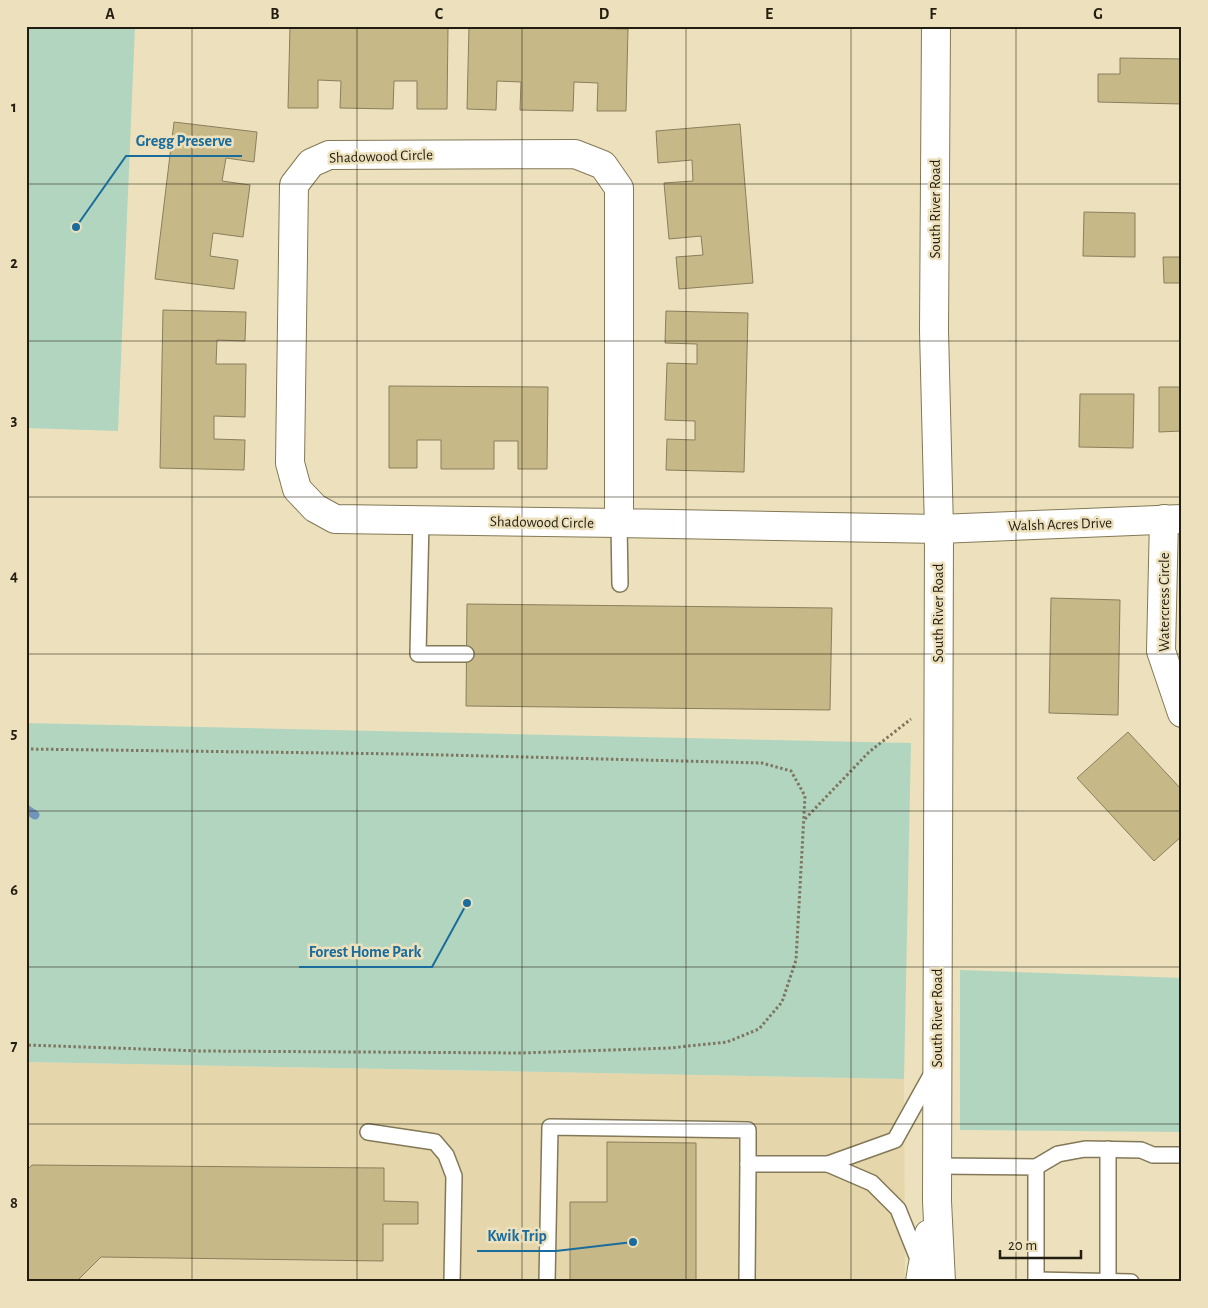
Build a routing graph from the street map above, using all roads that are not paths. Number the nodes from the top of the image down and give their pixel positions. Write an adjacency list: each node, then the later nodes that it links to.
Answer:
1 (936, 26): 5 (street, South River Road)
2 (1173, 519): 5 (street, Walsh Acres Drive); 8 (street, Watercress Circle)
3 (421, 520): 4 (street, Shadowood Circle); 4 (street, Shadowood Circle); 7 (lane)
4 (619, 523): 5 (street, Shadowood Circle); 6 (lane)
5 (939, 529): 9 (street, South River Road)
6 (620, 584)
7 (466, 654)
8 (1182, 713)
9 (937, 1064): 14 (lane); 15 (street, South River Road)
10 (368, 1132): 20 (lane)
11 (1108, 1149): 12 (lane); 16 (lane); 19 (lane)
12 (1182, 1155)
13 (748, 1164): 14 (lane); 21 (lane); 22 (lane)
14 (828, 1164): 17 (lane)
15 (937, 1166): 16 (lane); 17 (street, South River Road)
16 (1036, 1167): 18 (lane)
17 (928, 1277)
18 (1036, 1281): 19 (lane)
19 (1108, 1281): 23 (lane)
20 (452, 1282)
21 (547, 1282)
22 (747, 1282)
23 (1131, 1282)

